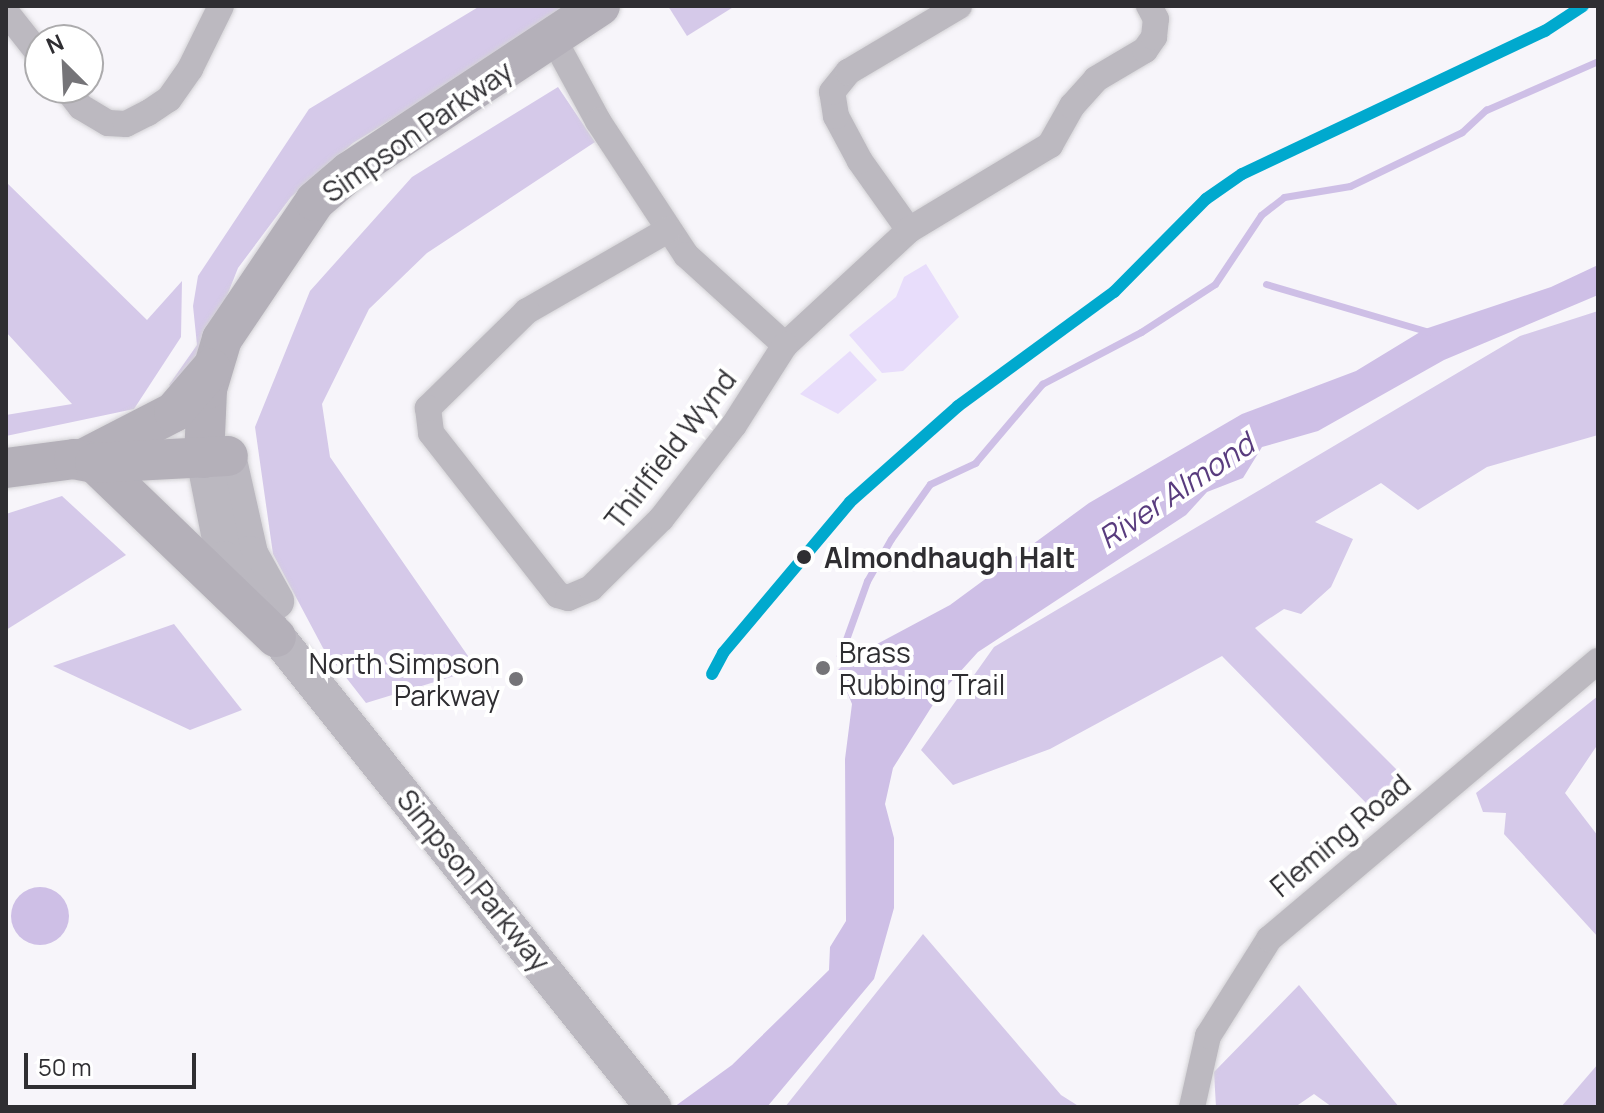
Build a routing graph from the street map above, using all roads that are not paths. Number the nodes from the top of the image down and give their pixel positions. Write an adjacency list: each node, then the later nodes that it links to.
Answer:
1 (221, 6): 8 (street)
2 (600, 6): 7 (main road, Simpson Parkway)
3 (959, 6): 10 (street)
4 (1149, 6): 10 (street, Thirlfield Wynd)
5 (6, 12): 6 (street)
6 (24, 35)
7 (553, 38): 9 (street); 11 (main road, Simpson Parkway)
8 (79, 104)
9 (668, 230): 12 (street); 12 (street, Thirlfield Wynd)
10 (909, 230): 12 (street, Thirlfield Wynd)
11 (234, 324): 13 (main road, Simpson Parkway); 14 (main road, Simpson Parkway)
12 (785, 345)
13 (213, 366): 14 (main road, Simpson Parkway); 15 (main road)
14 (216, 449): 15 (main road); 17 (main road, Simpson Parkway)
15 (91, 458): 16 (main road); 17 (main road)
16 (6, 468)
17 (285, 646): 19 (main road, Simpson Parkway)
18 (1598, 661): 20 (street, Fleming Road)
19 (653, 1107)
20 (1192, 1107)

